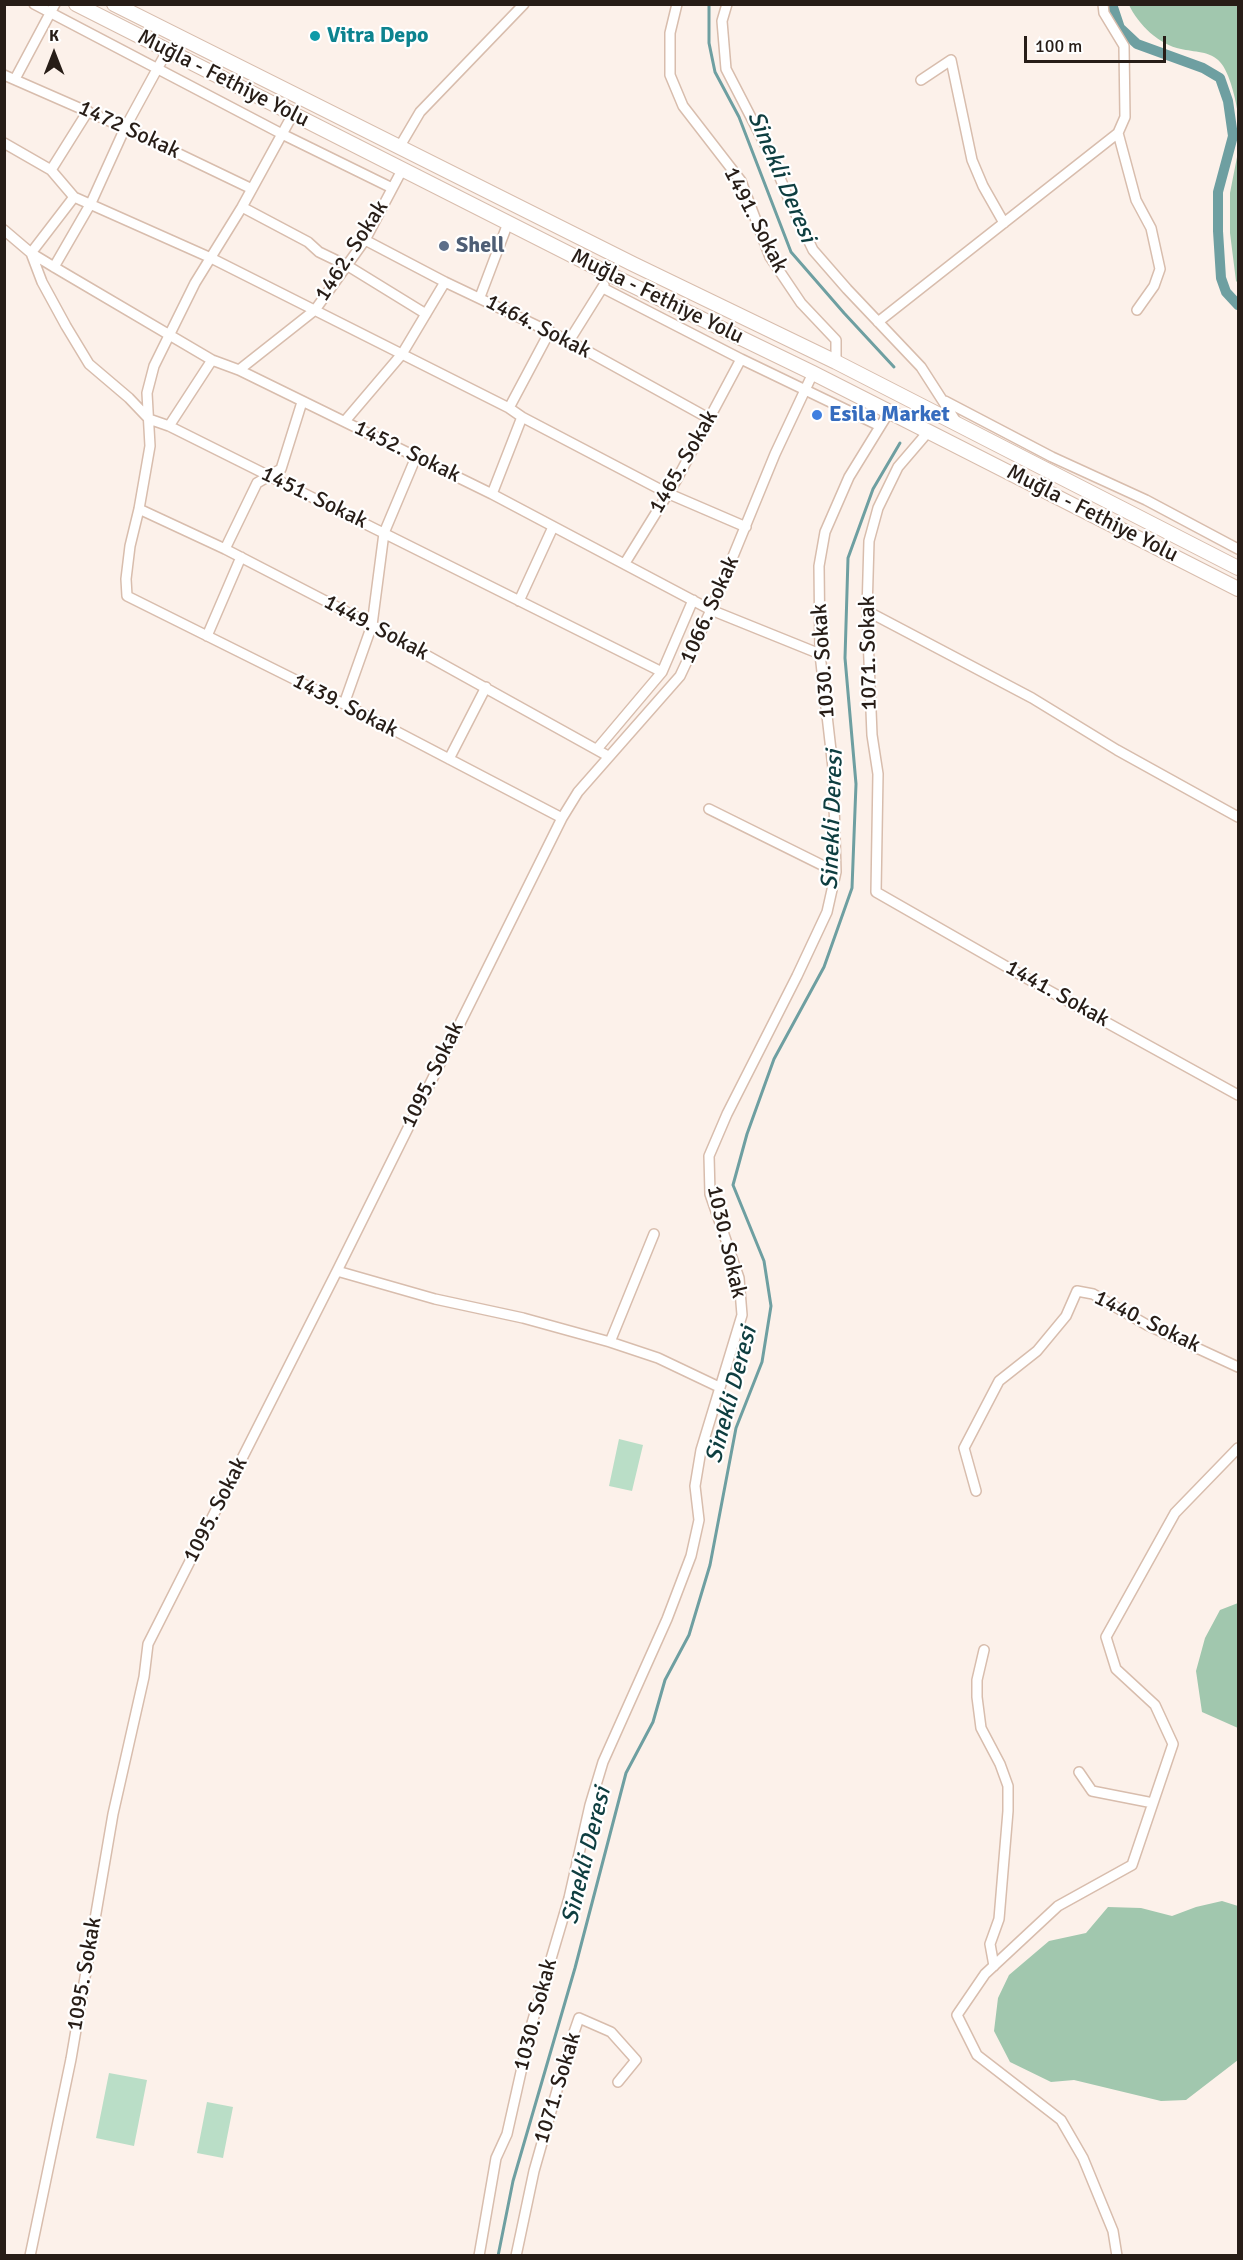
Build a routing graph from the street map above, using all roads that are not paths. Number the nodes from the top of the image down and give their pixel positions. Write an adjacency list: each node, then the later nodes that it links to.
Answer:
1 (34, 4): 8 (street)
2 (76, 4): 9 (highway, Muğla - Fethiye Yolu)
3 (114, 4): 20 (highway, Muğla - Fethiye Yolu)
4 (524, 4): 20 (street)
5 (677, 4): 50 (street, 1491. Sokak)
6 (726, 4): 43 (street)
7 (1103, 4): 17 (street)
8 (53, 8): 10 (street); 12 (street)
9 (167, 51): 10 (street); 15 (highway, Muğla - Fethiye Yolu)
10 (158, 68): 16 (street); 18 (street)
11 (4, 75): 12 (street, 1472 Sokak)
12 (15, 79): 14 (street, 1472 Sokak)
13 (921, 80): 29 (street)
14 (88, 111): 16 (street, 1472 Sokak); 21 (street)
15 (293, 114): 18 (street); 22 (highway, Muğla - Fethiye Yolu)
16 (125, 128): 24 (street, 1472 Sokak); 26 (street)
17 (1118, 133): 29 (street); 41 (street)
18 (282, 134): 23 (street); 24 (street)
19 (4, 143): 21 (street)
20 (400, 146): 50 (highway, Muğla - Fethiye Yolu)
21 (51, 170): 25 (street)
22 (402, 170): 23 (street, 1462. Sokak); 28 (highway, Muğla - Fethiye Yolu)
23 (392, 188): 31 (street, 1462. Sokak)
24 (252, 189): 27 (street)
25 (74, 196): 26 (street); 32 (street)
26 (91, 203): 33 (street); 35 (street)
27 (242, 207): 33 (street); 34 (street)
28 (508, 223): 36 (highway, Muğla - Fethiye Yolu); 39 (street)
29 (1004, 223): 43 (street)
30 (4, 230): 32 (street, 1452. Sokak)
31 (365, 240): 34 (street, 1462. Sokak); 37 (street, 1464. Sokak)
32 (31, 253): 35 (street, 1452. Sokak); 59 (street, 1451. Sokak)
33 (211, 258): 40 (street); 45 (street)
34 (348, 266): 40 (street, 1462. Sokak); 42 (street)
35 (54, 267): 45 (street, 1452. Sokak)
36 (611, 275): 38 (street); 52 (highway, Muğla - Fethiye Yolu)
37 (445, 282): 39 (street, 1464. Sokak); 42 (street)
38 (603, 288): 46 (street); 48 (street)
39 (480, 297): 44 (street, 1464. Sokak)
40 (315, 310): 47 (street); 51 (street, 1462. Sokak)
41 (1137, 310)
42 (426, 314): 47 (street)
43 (878, 322): 54 (street)
44 (549, 331): 46 (street, 1464. Sokak); 56 (street)
45 (168, 336): 49 (street, 1452. Sokak); 59 (street)
46 (569, 341): 60 (street, 1464. Sokak)
47 (402, 354): 56 (street); 61 (street)
48 (741, 359): 53 (street); 60 (street, 1465. Sokak)
49 (212, 360): 51 (street, 1452. Sokak); 63 (street)
50 (836, 362): 62 (highway, Muğla - Fethiye Yolu)
51 (239, 370): 55 (street, 1452. Sokak)
52 (813, 373): 53 (street, 1066. Sokak); 57 (highway, Muğla - Fethiye Yolu)
53 (805, 389): 64 (street); 74 (street, 1066. Sokak)
54 (943, 399): 62 (street); 70 (street)
55 (302, 402): 61 (street, 1452. Sokak); 67 (street)
56 (509, 408): 58 (street)
57 (889, 411): 64 (street, 1030. Sokak); 65 (highway, Muğla - Fethiye Yolu)
58 (522, 417): 68 (street); 69 (street)
59 (149, 419): 63 (street, 1451. Sokak); 71 (street)
60 (710, 419): 68 (street, 1465. Sokak)
61 (345, 421): 66 (street, 1452. Sokak)
62 (958, 425): 72 (highway, Muğla - Fethiye Yolu)
63 (170, 426): 67 (street, 1451. Sokak)
64 (880, 426): 88 (street, 1030. Sokak)
65 (928, 432): 81 (highway, Muğla - Fethiye Yolu); 85 (street, 1071. Sokak)
66 (416, 457): 69 (street, 1452. Sokak); 75 (street)
67 (269, 476): 75 (street, 1451. Sokak); 76 (street)
68 (667, 493): 74 (street); 79 (street, 1465. Sokak)
69 (492, 494): 73 (street, 1452. Sokak)
70 (1146, 500): 72 (street); 77 (street)
71 (139, 509): 76 (street, 1449. Sokak); 87 (street, 1439. Sokak)
72 (1138, 516): 80 (highway, Muğla - Fethiye Yolu)
73 (553, 527): 79 (street, 1452. Sokak); 83 (street)
74 (746, 527): 84 (street, 1066. Sokak)
75 (384, 532): 83 (street, 1451. Sokak); 86 (street)
76 (225, 549): 78 (street, 1449. Sokak)
77 (1239, 549)
78 (241, 557): 86 (street, 1449. Sokak); 87 (street)
79 (625, 563): 82 (street, 1452. Sokak)
80 (1239, 568)
81 (1239, 589)
82 (693, 600): 84 (street, 1452. Sokak); 89 (street)
83 (519, 601): 89 (street, 1451. Sokak)
84 (711, 610): 88 (street, 1452. Sokak); 93 (street, 1066. Sokak)
85 (867, 611): 97 (street); 99 (street, 1071. Sokak)
86 (372, 625): 90 (street, 1449. Sokak); 91 (street)
87 (207, 636): 91 (street, 1439. Sokak)
88 (820, 654): 98 (street, 1030. Sokak)
89 (663, 672): 92 (street)
90 (486, 687): 92 (street, 1449. Sokak); 94 (street)
91 (344, 704): 94 (street, 1439. Sokak)
92 (597, 749): 93 (street, 1449. Sokak)
93 (608, 756): 96 (street, 1066. Sokak)
94 (449, 759): 96 (street, 1439. Sokak)
95 (709, 809): 98 (street)
96 (562, 818): 102 (street, 1095. Sokak)
97 (1239, 818)
98 (836, 872): 105 (street, 1030. Sokak)
99 (876, 892): 100 (street, 1441. Sokak)
100 (1239, 1095)
101 (654, 1233): 103 (street)
102 (337, 1271): 103 (street); 113 (street, 1095. Sokak)
103 (610, 1342): 105 (street)
104 (1239, 1367): 107 (street, 1440. Sokak)
105 (719, 1388): 114 (street, 1030. Sokak)
106 (1239, 1448): 110 (street)
107 (976, 1491)
108 (984, 1650): 111 (street)
109 (1079, 1773): 110 (street)
110 (1153, 1803): 111 (street)
111 (994, 1966): 116 (street)
112 (618, 2082): 115 (street, 1071. Sokak)
113 (30, 2256)
114 (479, 2256)
115 (516, 2256)
116 (1117, 2256)

